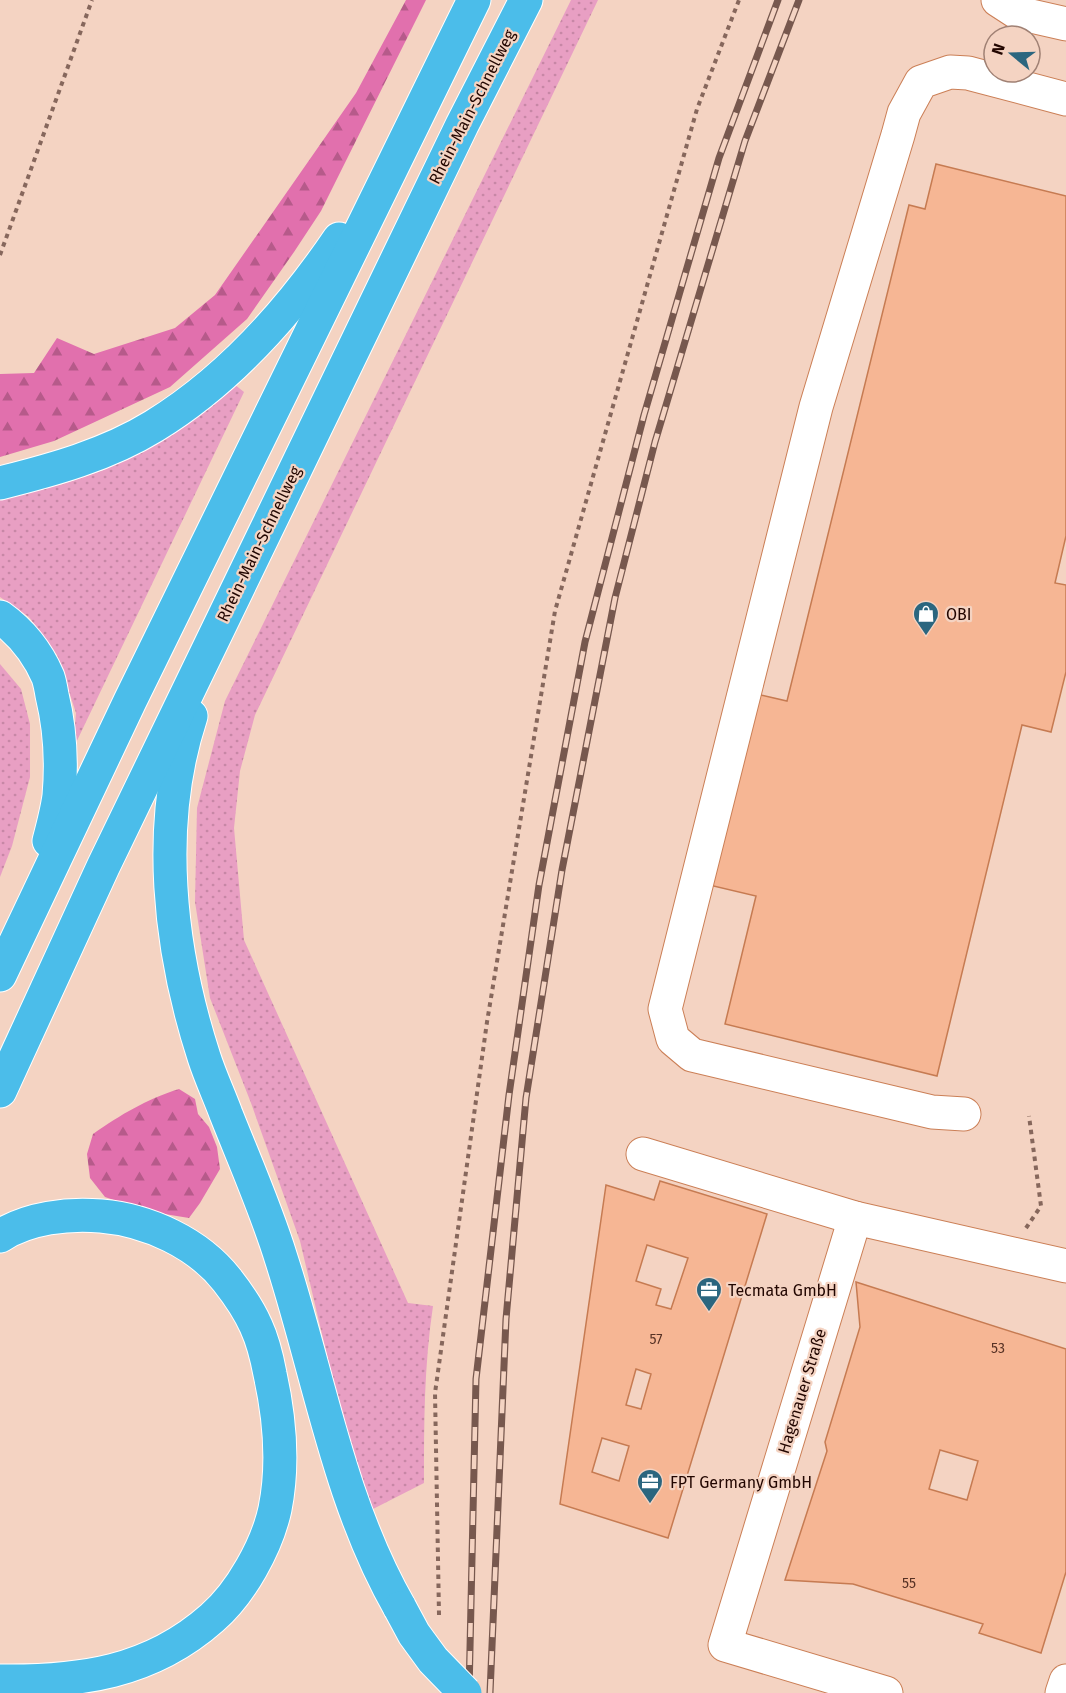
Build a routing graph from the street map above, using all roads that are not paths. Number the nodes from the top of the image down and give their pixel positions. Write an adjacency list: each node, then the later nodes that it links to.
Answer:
1 (474, 0): 6 (highway)
2 (526, 0): 8 (highway, Rhein-Main-Schnellweg)
3 (998, 0): 4 (lane)
4 (1066, 24)
5 (1066, 99): 13 (lane)
6 (398, 153): 7 (highway); 10 (highway)
7 (0, 483)
8 (236, 593): 12 (highway, Rhein-Main-Schnellweg); 22 (highway, bridge)
9 (0, 617): 10 (highway)
10 (33, 903): 11 (highway)
11 (0, 975)
12 (0, 1091)
13 (964, 1114)
14 (643, 1154): 15 (lane)
15 (855, 1218): 17 (lane); 23 (lane, Hagenauer Straße)
16 (0, 1236): 18 (highway)
17 (1066, 1266)
18 (0, 1681)
19 (1066, 1681): 24 (lane)
20 (0, 1687): 21 (highway)
21 (24, 1693)
22 (465, 1693)
23 (886, 1693)
24 (1062, 1693)

